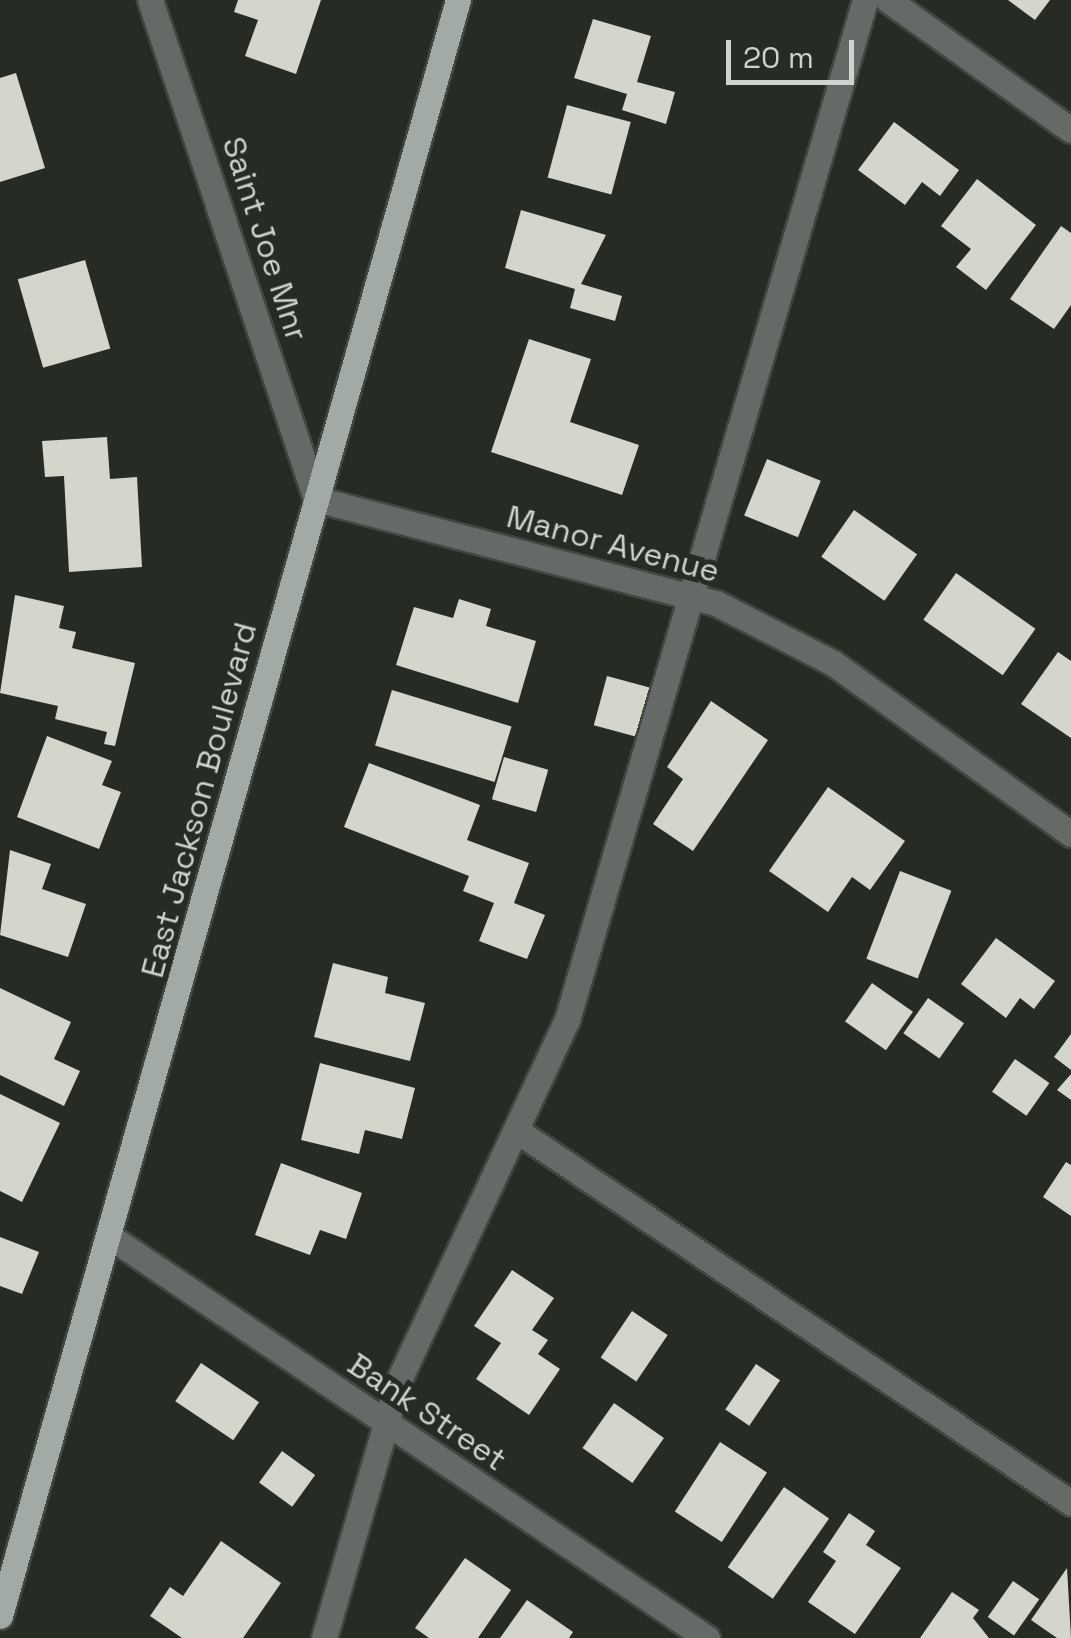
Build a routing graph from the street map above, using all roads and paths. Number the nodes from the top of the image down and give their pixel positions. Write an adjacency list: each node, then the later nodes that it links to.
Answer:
1 (150, 0): 6 (street, Saint Joe Mnr)
2 (458, 0): 6 (main road, East Jackson Boulevard)
3 (864, 0): 7 (street)
4 (888, 0): 5 (street)
5 (1071, 130)
6 (316, 499): 7 (street, Manor Avenue); 10 (main road, East Jackson Boulevard)
7 (690, 596): 8 (street, Manor Avenue); 9 (street)
8 (1071, 834)
9 (516, 1130): 11 (street); 12 (street)
10 (112, 1238): 11 (street, Bank Street); 13 (main road, East Jackson Boulevard)
11 (386, 1424): 14 (street); 15 (street, Bank Street)
12 (1071, 1503)
13 (0, 1616)
14 (324, 1638)
15 (707, 1638)

